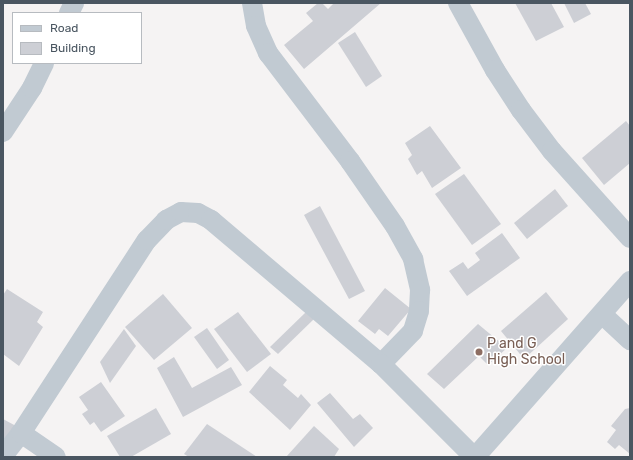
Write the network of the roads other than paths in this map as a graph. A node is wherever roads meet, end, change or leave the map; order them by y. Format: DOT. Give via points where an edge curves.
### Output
graph roads {
  1 [pos="74,3"];
  2 [pos="252,3"];
  3 [pos="458,3"];
  4 [pos="70,12"];
  5 [pos="44,64"];
  6 [pos="3,132"];
  7 [pos="630,238"];
  8 [pos="630,281"];
  9 [pos="602,315"];
  10 [pos="630,340"];
  11 [pos="381,364"];
  12 [pos="21,433"];
  13 [pos="3,456"];
  14 [pos="56,457"];
  15 [pos="475,457"];
  1 -- 4 [label="street"];
  2 -- 11 [label="street" via="256,26 268,53 350,162 395,226 413,259 420,290 419,311 413,331"];
  3 -- 7 [label="street" via="495,70 521,110 552,151"];
  5 -- 6 [label="street" via="32,88"];
  8 -- 9 [label="street"];
  9 -- 10 [label="street"];
  9 -- 15 [label="street"];
  11 -- 12 [label="street" via="211,220 198,213 181,212 166,220 147,240"];
  11 -- 15 [label="street"];
  12 -- 13 [label="street"];
  12 -- 14 [label="street"];
}
